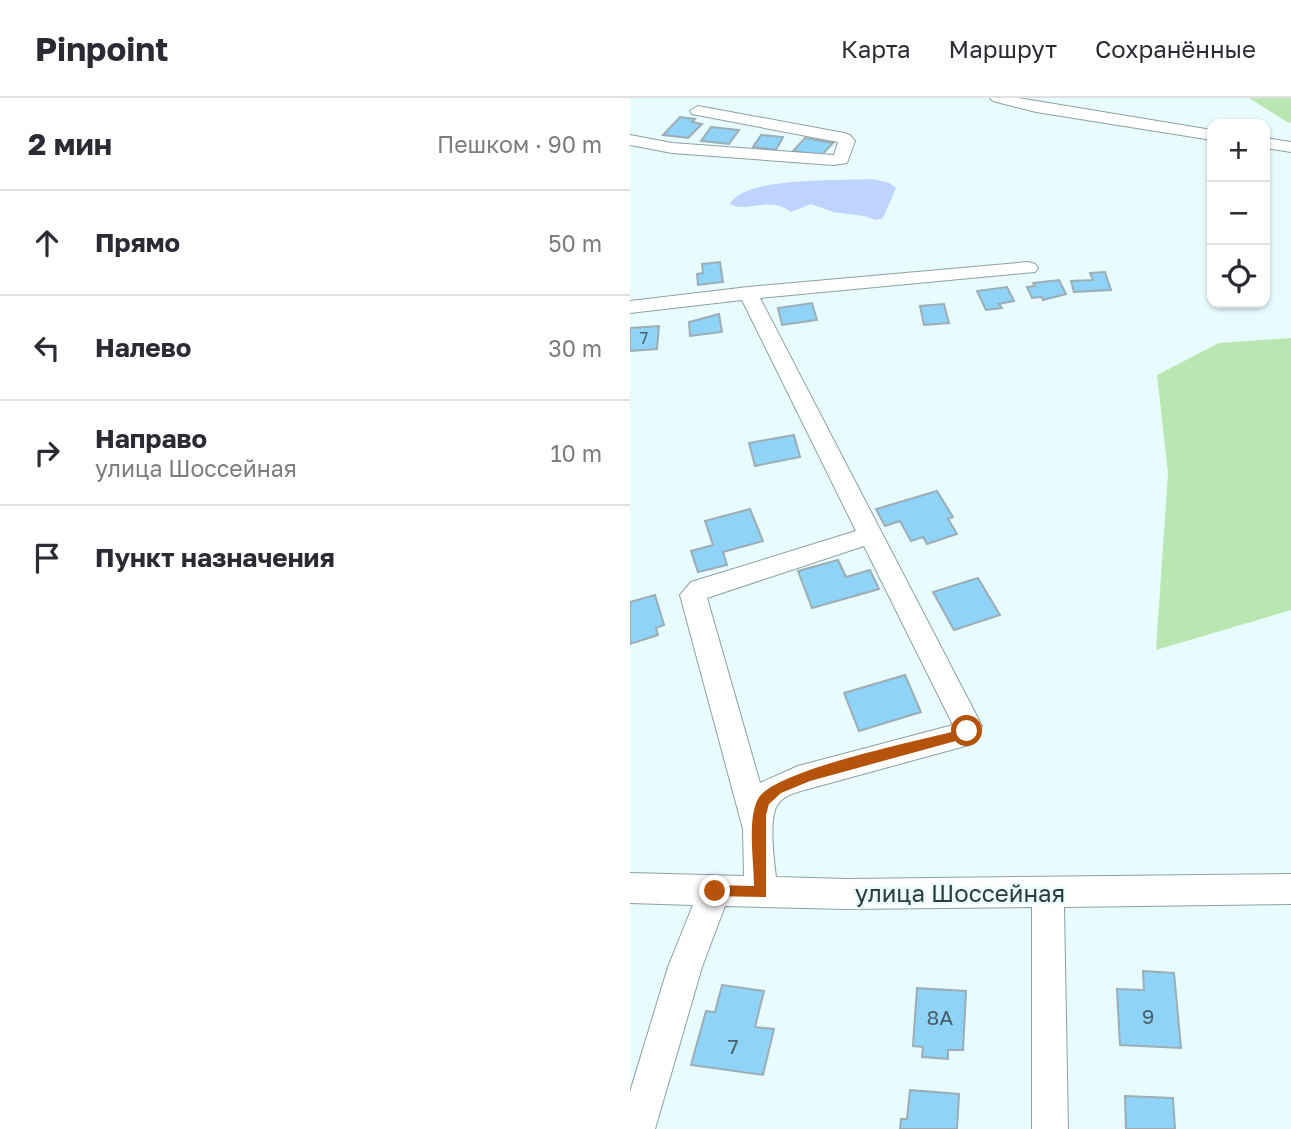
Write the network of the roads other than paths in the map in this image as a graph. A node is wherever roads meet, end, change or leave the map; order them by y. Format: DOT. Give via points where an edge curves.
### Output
graph roads {
  1 [pos="998,98"];
  2 [pos="698,111"];
  3 [pos="764,123"];
  4 [pos="802,131"];
  5 [pos="1207,134"];
  6 [pos="630,140"];
  7 [pos="1270,144"];
  8 [pos="1291,147"];
  9 [pos="740,153"];
  10 [pos="783,156"];
  11 [pos="1028,268"];
  12 [pos="748,293"];
  13 [pos="630,307"];
  14 [pos="871,535"];
  15 [pos="759,833"];
  16 [pos="630,888"];
  17 [pos="1291,889"];
  18 [pos="715,891"];
  19 [pos="761,892"];
  20 [pos="1048,894"];
  21 [pos="637,1129"];
  22 [pos="1050,1129"];
  1 -- 5 [label="street"];
  2 -- 3 [label="street"];
  3 -- 4 [label="street"];
  3 -- 9 [label="street"];
  4 -- 10 [label="street"];
  4 -- 10 [label="street" via="846,139 843,157"];
  6 -- 9 [label="street"];
  7 -- 8 [label="street"];
  9 -- 10 [label="street"];
  11 -- 12 [label="street"];
  12 -- 13 [label="street"];
  12 -- 14 [label="street"];
  14 -- 15 [label="street" via="693,595"];
  14 -- 15 [label="street" via="968,730 791,781 763,801"];
  15 -- 19 [label="street"];
  16 -- 18 [label="street, улица Шоссейная"];
  17 -- 20 [label="street, улица Шоссейная"];
  18 -- 19 [label="street, улица Шоссейная"];
  18 -- 21 [label="street" via="685,967"];
  19 -- 20 [label="street, улица Шоссейная"];
  20 -- 22 [label="street"];
}
